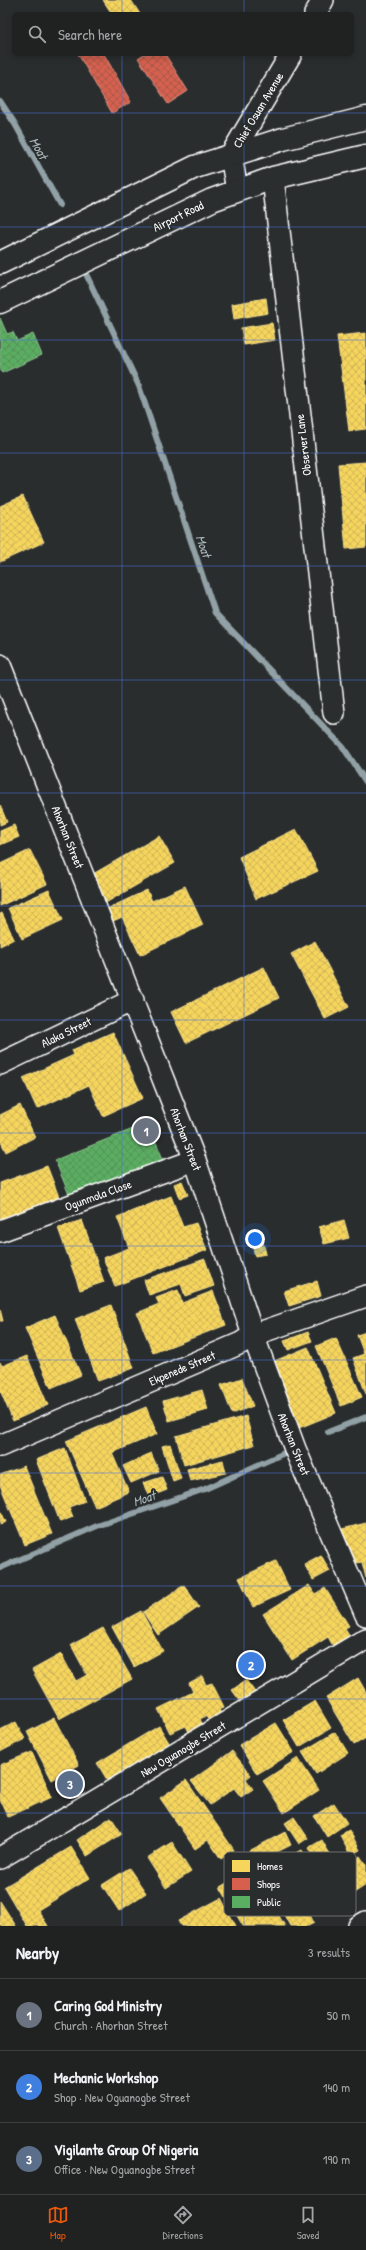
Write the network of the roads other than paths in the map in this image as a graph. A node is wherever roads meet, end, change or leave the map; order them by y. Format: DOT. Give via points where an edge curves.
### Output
graph roads {
  1 [pos="323,0"];
  2 [pos="316,12"];
  3 [pos="290,56"];
  4 [pos="366,118"];
  5 [pos="230,155"];
  6 [pos="366,156"];
  7 [pos="273,178"];
  8 [pos="237,191"];
  9 [pos="0,262"];
  10 [pos="0,302"];
  11 [pos="0,668"];
  12 [pos="334,713"];
  13 [pos="133,1000"];
  14 [pos="0,1064"];
  15 [pos="195,1160"];
  16 [pos="0,1231"];
  17 [pos="366,1296"];
  18 [pos="253,1335"];
  19 [pos="0,1446"];
  20 [pos="366,1615"];
  21 [pos="366,1639"];
  22 [pos="0,1858"];
  23 [pos="366,1922"];
  24 [pos="359,1926"];
  1 -- 2 [label="street"];
  3 -- 5 [label="street, Chief Osuan Avenue"];
  4 -- 5 [label="main road"];
  5 -- 8 [label="street, Chief Osuan Avenue"];
  5 -- 9 [label="main road" via="195,167"];
  6 -- 7 [label="main road, Airport Road"];
  7 -- 8 [label="main road, Airport Road"];
  7 -- 12 [label="street, Observer Lane"];
  8 -- 10 [label="main road, Airport Road" via="212,200"];
  11 -- 13 [label="street, Ahorhan Street"];
  13 -- 14 [label="street, Alaka Street"];
  13 -- 15 [label="street, Ahorhan Street"];
  15 -- 16 [label="street, Ogunmola Close"];
  15 -- 18 [label="street, Ahorhan Street"];
  17 -- 18 [label="street, Ekpenede Street"];
  18 -- 19 [label="street, Ekpenede Street" via="241,1343"];
  18 -- 20 [label="street, Ahorhan Street" via="295,1449"];
  21 -- 22 [label="street, New Oguanogbe Street"];
  23 -- 24 [label="street"];
}
